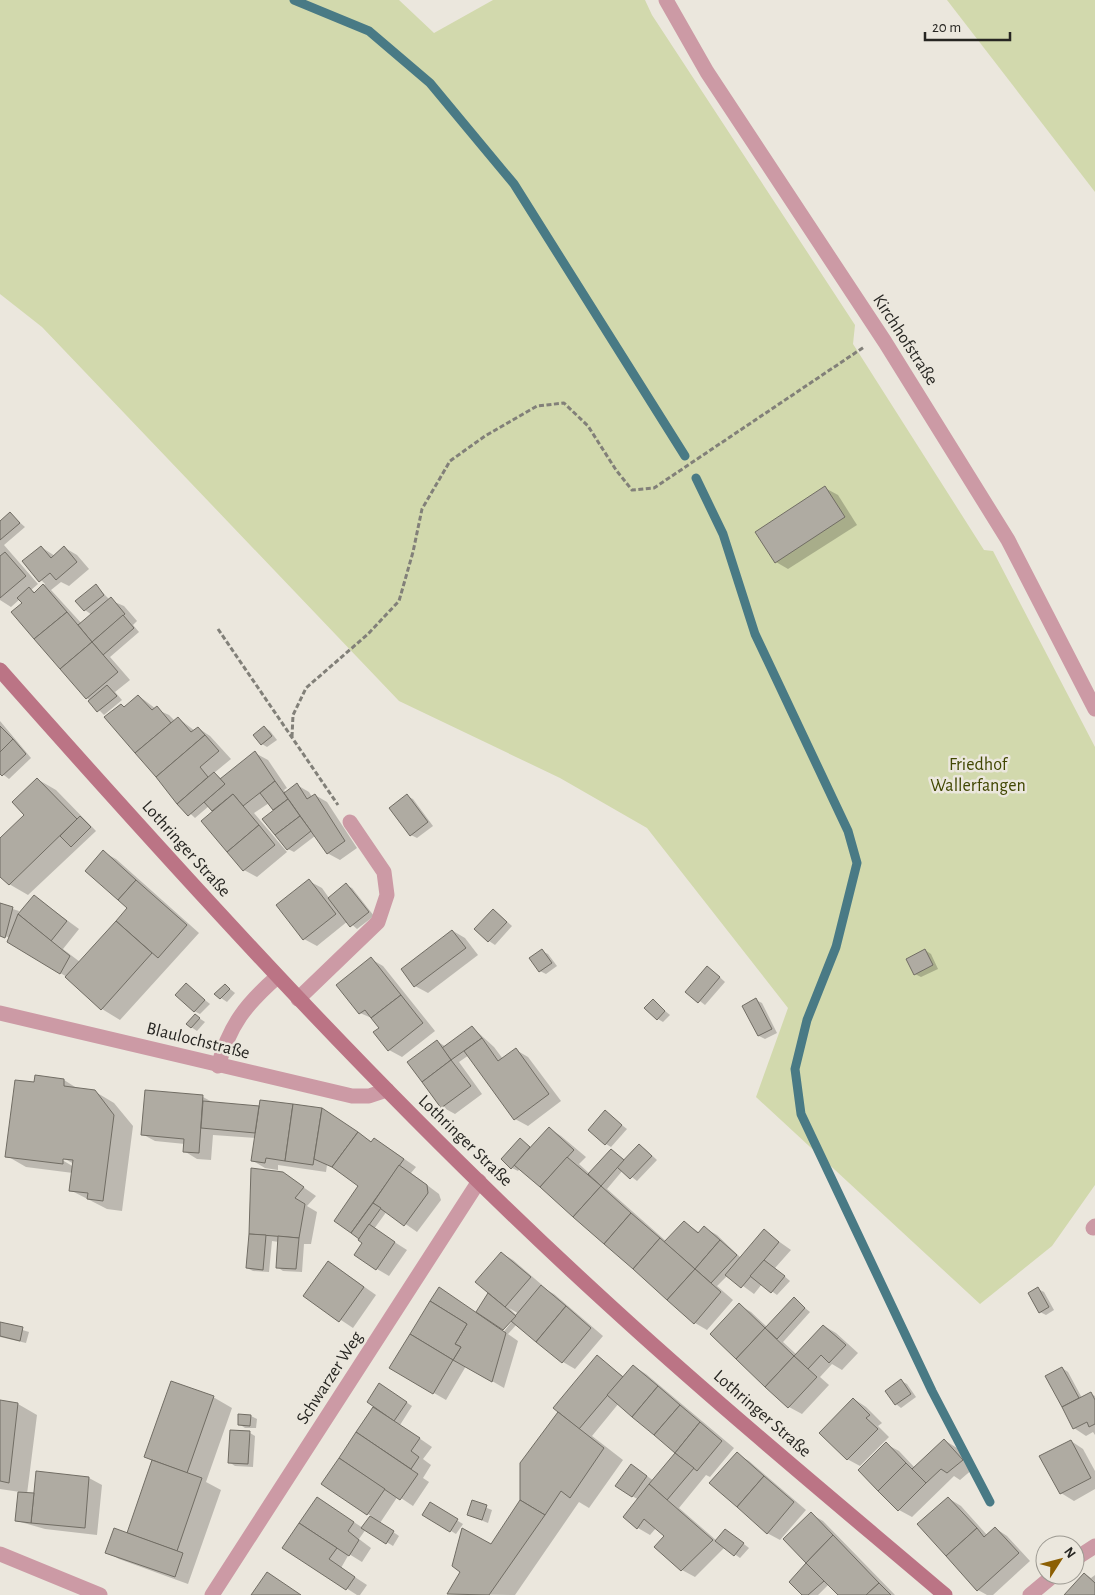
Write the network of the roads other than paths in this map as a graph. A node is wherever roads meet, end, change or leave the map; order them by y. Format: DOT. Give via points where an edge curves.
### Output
graph roads {
  1 [pos="666,0"];
  2 [pos="0,670"];
  3 [pos="1095,710"];
  4 [pos="350,822"];
  5 [pos="277,977"];
  6 [pos="298,999"];
  7 [pos="0,1013"];
  8 [pos="218,1066"];
  9 [pos="386,1090"];
  10 [pos="479,1181"];
  11 [pos="0,1554"];
  12 [pos="1042,1585"];
  13 [pos="100,1595"];
  14 [pos="212,1595"];
  15 [pos="945,1595"];
  16 [pos="1030,1595"];
  1 -- 3 [label="street, Kirchhofstraße" via="707,72 880,336 1008,540"];
  2 -- 5 [label="street, Lothringer Straße"];
  4 -- 6 [label="street" via="384,872 387,895 378,922"];
  5 -- 6 [label="street, Lothringer Straße"];
  5 -- 8 [label="street" via="244,1010 226,1038"];
  6 -- 9 [label="street, Lothringer Straße"];
  7 -- 8 [label="street, Blaulochstraße"];
  8 -- 9 [label="street, Blaulochstraße" via="352,1096 369,1096"];
  9 -- 10 [label="street, Lothringer Straße"];
  10 -- 14 [label="street, Schwarzer Weg"];
  10 -- 15 [label="street, Lothringer Straße" via="694,1381"];
  11 -- 13 [label="street"];
  12 -- 16 [label="street"];
}
